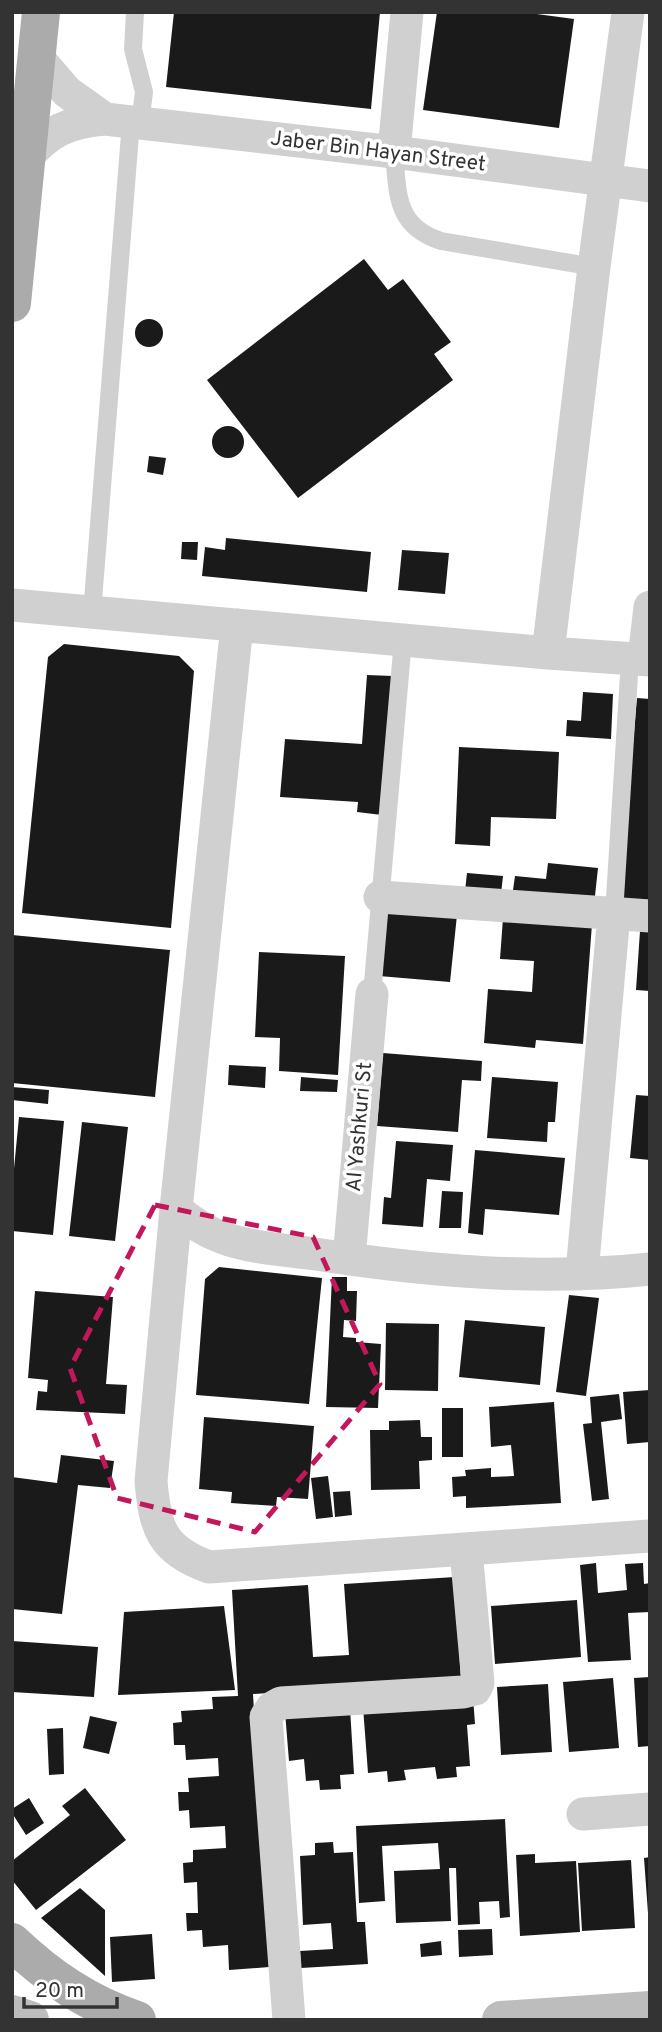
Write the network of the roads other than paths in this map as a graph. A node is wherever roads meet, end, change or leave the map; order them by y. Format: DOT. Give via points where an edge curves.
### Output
graph roads {
  1 [pos="41,12"];
  2 [pos="135,12"];
  3 [pos="407,12"];
  4 [pos="628,12"];
  5 [pos="37,57"];
  6 [pos="125,121"];
  7 [pos="394,152"];
  8 [pos="25,159"];
  9 [pos="605,181"];
  10 [pos="650,187"];
  11 [pos="594,267"];
  12 [pos="12,303"];
  13 [pos="12,605"];
  14 [pos="650,607"];
  15 [pos="92,612"];
  16 [pos="237,625"];
  17 [pos="404,640"];
  18 [pos="548,653"];
  19 [pos="641,659"];
  20 [pos="380,897"];
  21 [pos="614,914"];
  22 [pos="650,916"];
  23 [pos="372,994"];
  24 [pos="176,1209"];
  25 [pos="349,1259"];
  26 [pos="650,1269"];
  27 [pos="582,1273"];
  28 [pos="650,1536"];
  29 [pos="466,1550"];
  30 [pos="650,1809"];
  31 [pos="583,1814"];
  32 [pos="12,1942"];
  33 [pos="650,2010"];
  34 [pos="12,2014"];
  35 [pos="30,2020"];
  36 [pos="137,2020"];
  37 [pos="289,2020"];
  38 [pos="502,2020"];
  1 -- 5 [label="main road"];
  2 -- 6 [label="lane" via="133,49 144,92"];
  3 -- 7 [label="street"];
  4 -- 9 [label="street"];
  5 -- 6 [label="street, Jaber Bin Hayan Street" via="67,92"];
  5 -- 8 [label="main road"];
  6 -- 7 [label="street, Jaber Bin Hayan Street"];
  6 -- 8 [label="street, Jaber Bin Hayan Street" via="82,121 60,128"];
  6 -- 15 [label="lane"];
  7 -- 9 [label="street, Jaber Bin Hayan Street"];
  7 -- 11 [label="lane" via="402,211 411,226 425,236"];
  8 -- 12 [label="main road"];
  9 -- 10 [label="street, Jaber Bin Hayan Street"];
  9 -- 11 [label="street"];
  11 -- 18 [label="street"];
  13 -- 15 [label="street"];
  14 -- 19 [label="street"];
  15 -- 16 [label="street"];
  16 -- 17 [label="street"];
  16 -- 24 [label="street"];
  17 -- 18 [label="street"];
  17 -- 20 [label="lane"];
  18 -- 19 [label="street"];
  19 -- 21 [label="lane"];
  20 -- 21 [label="street"];
  20 -- 23 [label="lane"];
  21 -- 22 [label="street"];
  21 -- 27 [label="street"];
  23 -- 25 [label="street, Al Yashkuri St"];
  24 -- 25 [label="street" via="204,1229 236,1242"];
  24 -- 29 [label="street" via="151,1481 158,1524 167,1543 186,1559 209,1567"];
  25 -- 27 [label="street" via="467,1272"];
  26 -- 27 [label="street"];
  28 -- 29 [label="street"];
  29 -- 37 [label="street" via="475,1689 281,1703 266,1717"];
  30 -- 31 [label="street"];
  32 -- 36 [label="main road" via="46,1973"];
  33 -- 38 [label="main road"];
  34 -- 35 [label="main road"];
}
